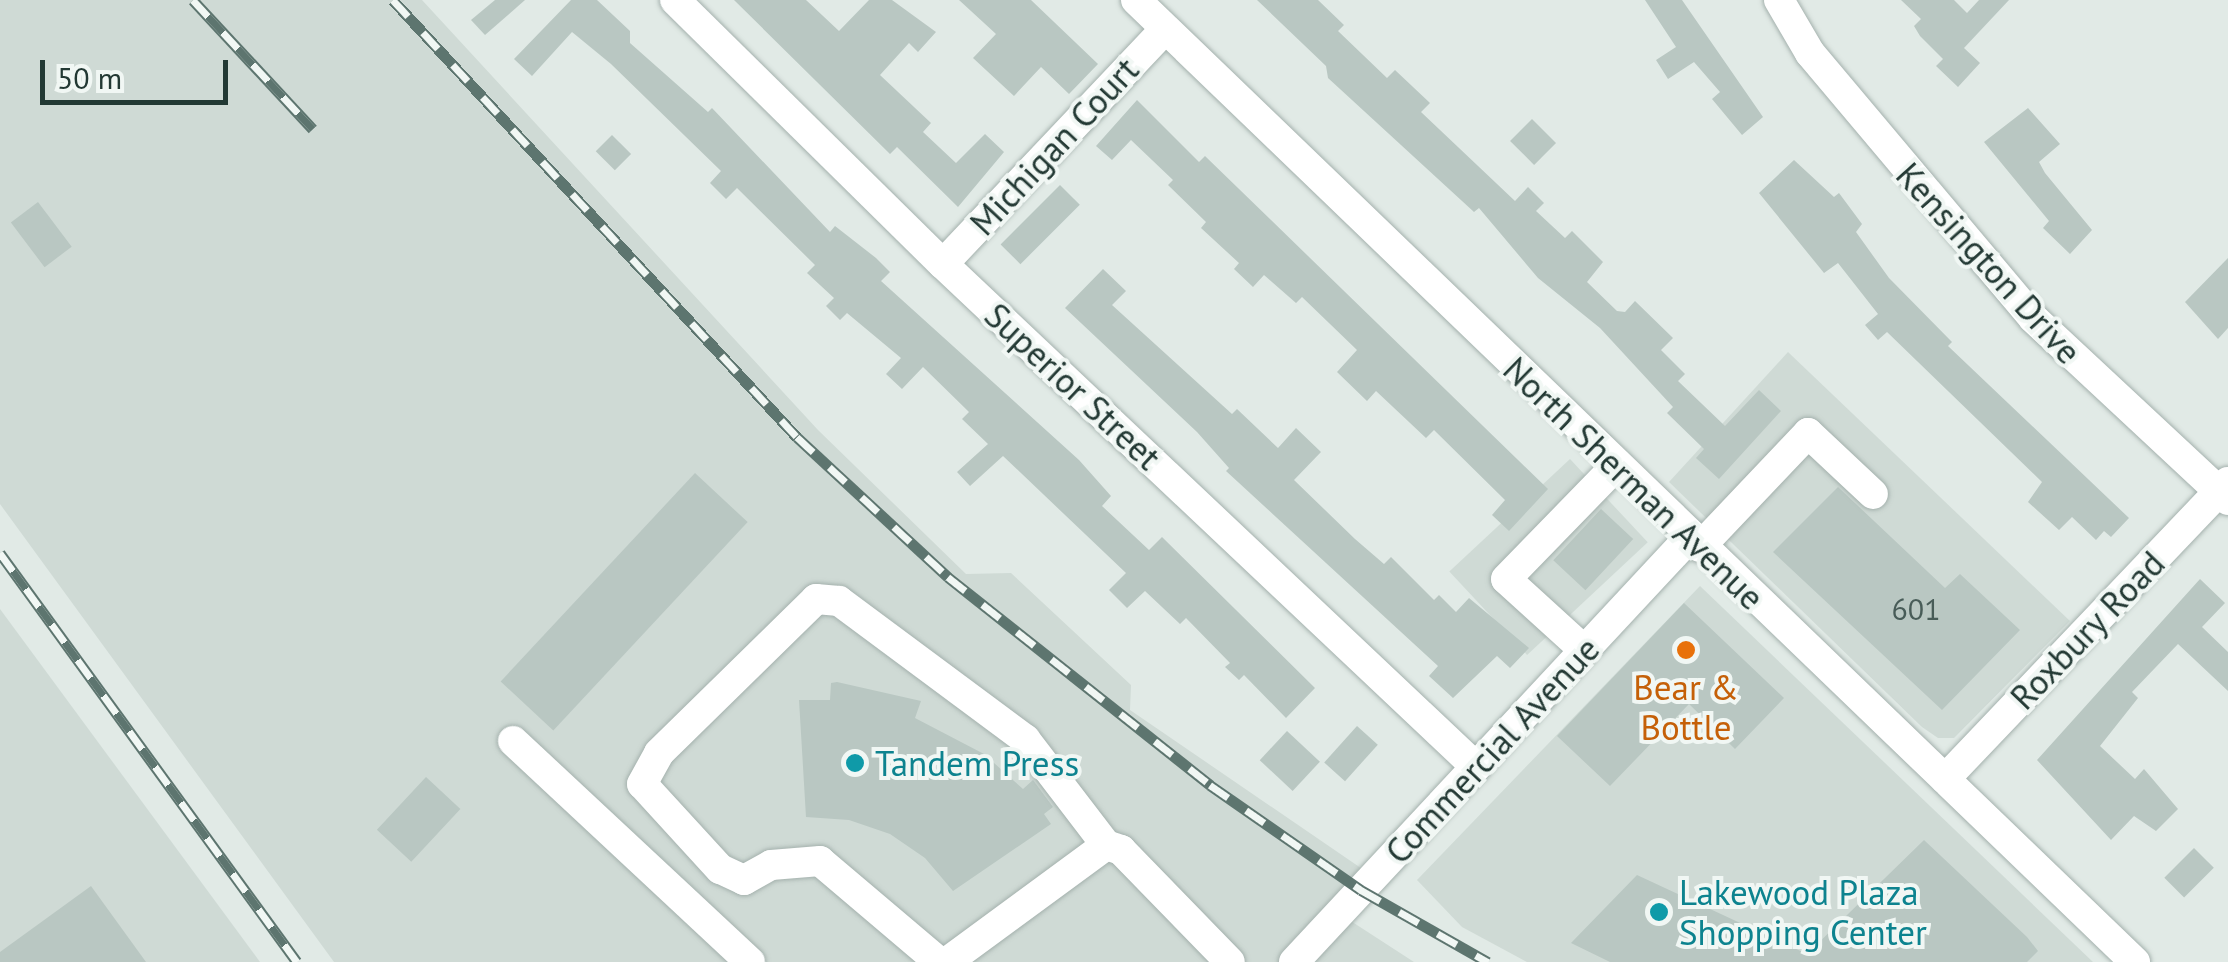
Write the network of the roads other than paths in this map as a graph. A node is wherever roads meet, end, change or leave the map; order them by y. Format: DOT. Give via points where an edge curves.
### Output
graph roads {
  1 [pos="675,0"];
  2 [pos="1136,0"];
  3 [pos="1779,0"];
  4 [pos="1165,29"];
  5 [pos="943,264"];
  6 [pos="1616,466"];
  7 [pos="2225,491"];
  8 [pos="1872,494"];
  9 [pos="1694,542"];
  10 [pos="1584,650"];
  11 [pos="513,742"];
  12 [pos="1476,767"];
  13 [pos="1945,779"];
  14 [pos="1106,845"];
  15 [pos="750,962"];
  16 [pos="943,962"];
  17 [pos="1230,962"];
  18 [pos="1294,962"];
  19 [pos="2136,962"];
  1 -- 5 [label="street, Superior Street"];
  2 -- 4 [label="street, North Sherman Avenue"];
  3 -- 7 [label="street, Kensington Drive" via="1810,53 2032,318"];
  4 -- 5 [label="street, Michigan Court"];
  4 -- 6 [label="street, North Sherman Avenue"];
  5 -- 12 [label="street, Superior Street"];
  6 -- 9 [label="street, North Sherman Avenue"];
  6 -- 10 [label="street" via="1506,579"];
  7 -- 13 [label="street, Roxbury Road"];
  8 -- 9 [label="street, Commercial Avenue" via="1808,433"];
  9 -- 10 [label="street, Commercial Avenue"];
  9 -- 13 [label="street, North Sherman Avenue"];
  10 -- 12 [label="street, Commercial Avenue"];
  11 -- 15 [label="street"];
  12 -- 18 [label="street, Commercial Avenue"];
  13 -- 19 [label="street, North Sherman Avenue"];
  14 -- 16 [label="street"];
  14 -- 16 [label="street" via="1025,739 839,602 816,599 659,754 642,784 720,869 744,880 771,866 820,861"];
  14 -- 17 [label="street" via="1121,850"];
}
